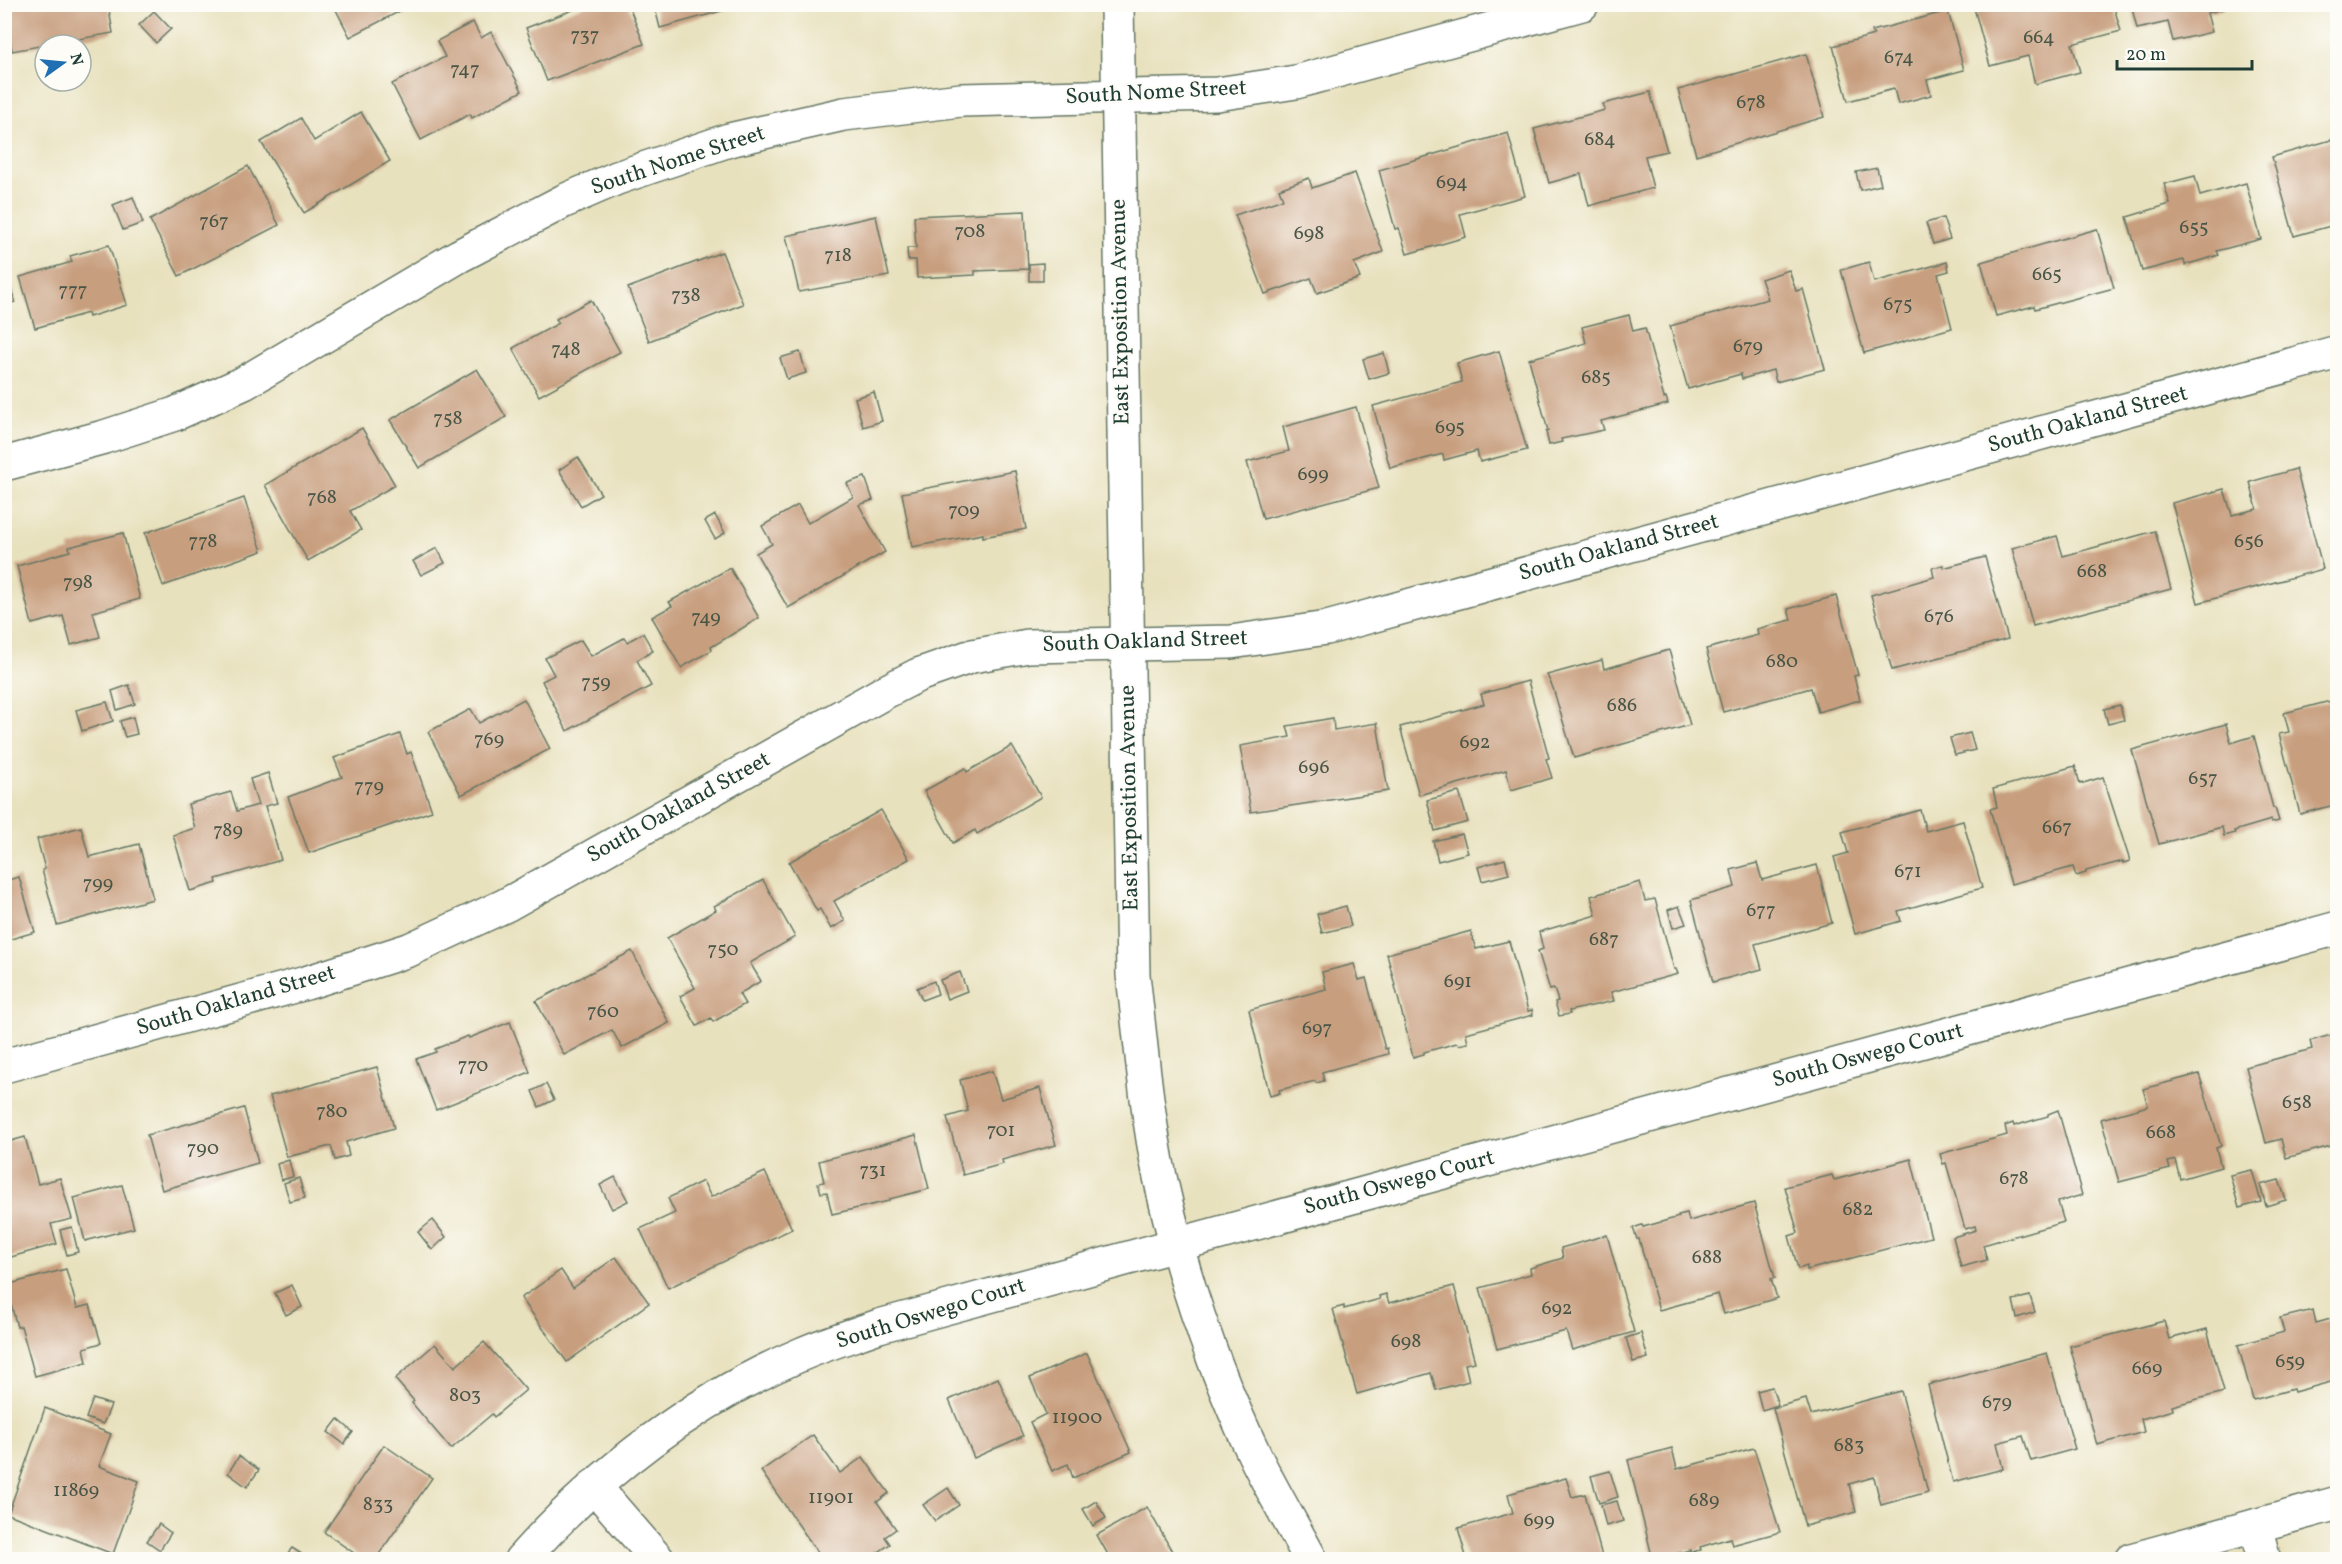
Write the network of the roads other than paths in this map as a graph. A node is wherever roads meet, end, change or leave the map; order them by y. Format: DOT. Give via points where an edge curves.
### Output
graph roads {
  1 [pos="1117,4"];
  2 [pos="1582,4"];
  3 [pos="1118,96"];
  4 [pos="2337,352"];
  5 [pos="4,464"];
  6 [pos="1127,644"];
  7 [pos="2337,928"];
  8 [pos="4,1066"];
  9 [pos="1177,1244"];
  10 [pos="594,1486"];
  11 [pos="2337,1503"];
  12 [pos="2255,1526"];
  13 [pos="521,1560"];
  14 [pos="658,1560"];
  15 [pos="1311,1560"];
  16 [pos="2131,1560"];
  17 [pos="2264,1560"];
  1 -- 3 [label="street, East Exposition Avenue"];
  2 -- 3 [label="street, South Nome Street" via="1296,82 1216,94"];
  3 -- 5 [label="street, South Nome Street" via="961,100 844,114 729,140 617,178 564,201 459,256 244,383 185,409 104,437"];
  3 -- 6 [label="street, East Exposition Avenue"];
  4 -- 6 [label="street, South Oakland Street" via="1327,628 1231,642"];
  6 -- 8 [label="street, South Oakland Street" via="1028,646 972,656 918,675 506,905 409,950 306,983"];
  6 -- 9 [label="street, East Exposition Avenue" via="1133,975 1148,1110"];
  7 -- 9 [label="street, South Oswego Court"];
  9 -- 10 [label="street, South Oswego Court" via="879,1326 802,1354 728,1391 659,1435"];
  9 -- 15 [label="street, East Exposition Avenue" via="1229,1398 1257,1460"];
  10 -- 13 [label="street, South Oswego Court"];
  10 -- 14 [label="street"];
  11 -- 12 [label="street"];
  12 -- 16 [label="street"];
  12 -- 17 [label="street"];
}
